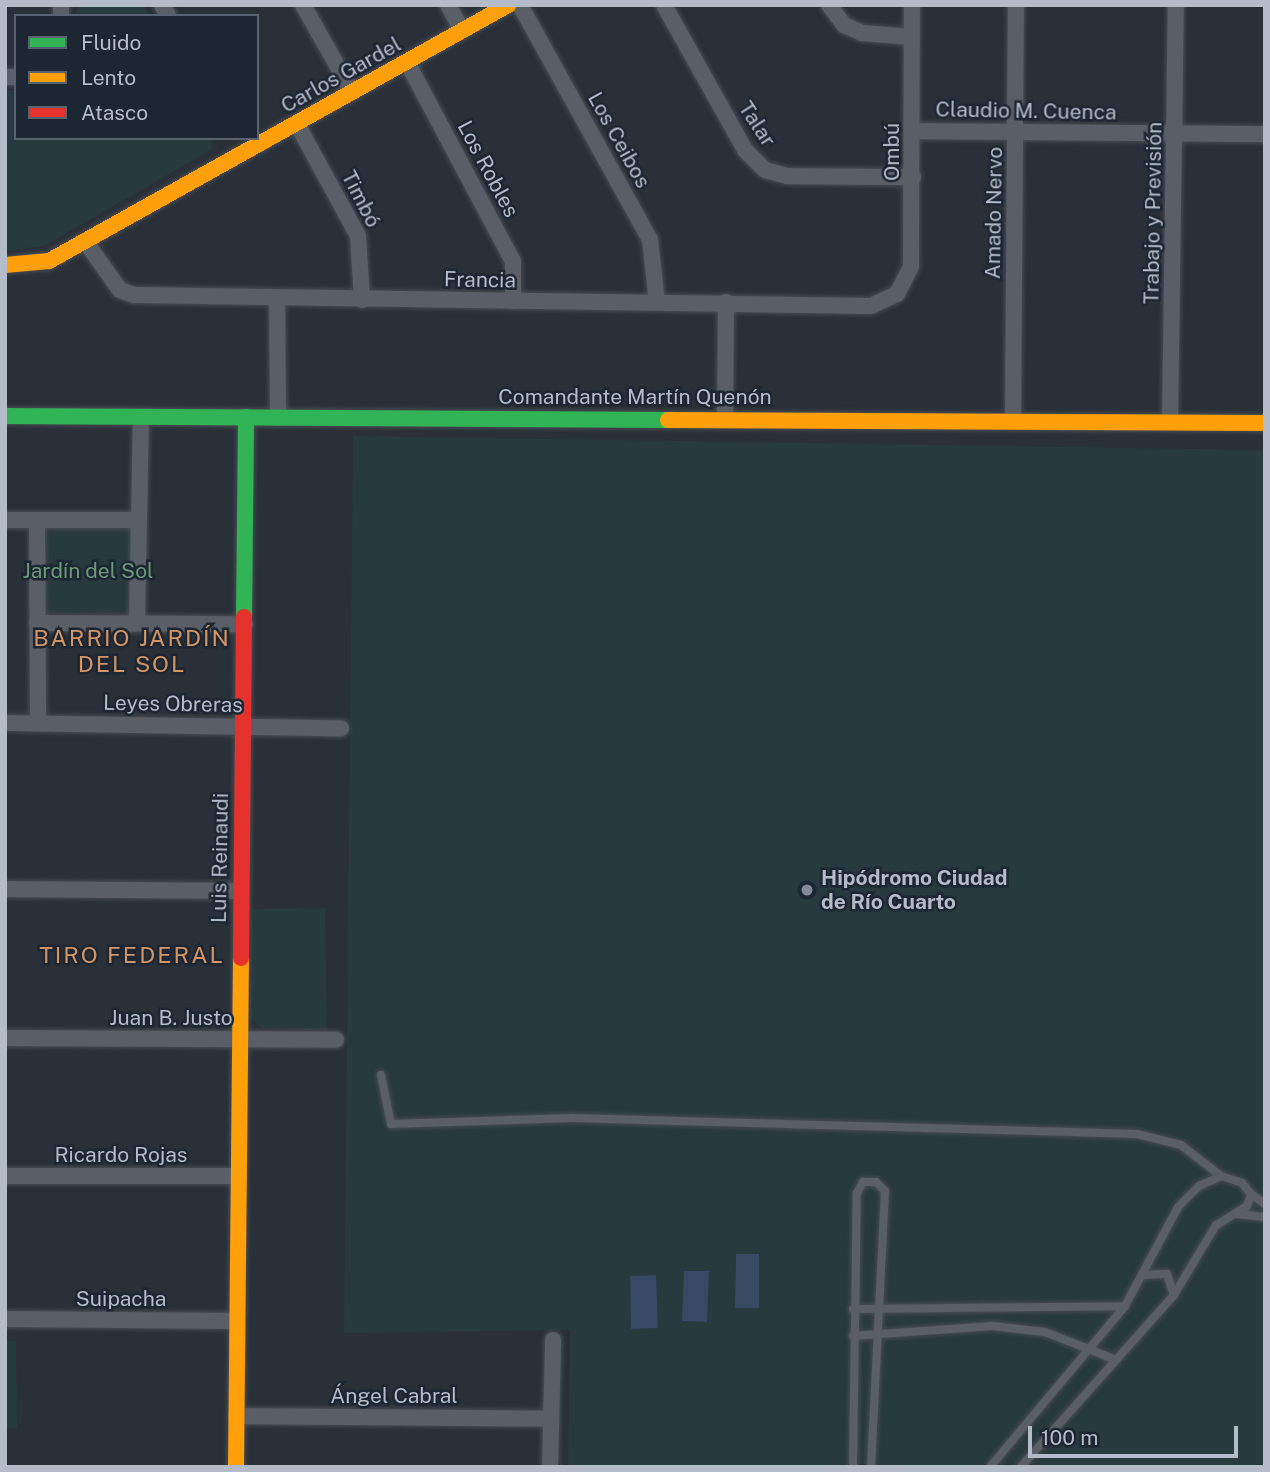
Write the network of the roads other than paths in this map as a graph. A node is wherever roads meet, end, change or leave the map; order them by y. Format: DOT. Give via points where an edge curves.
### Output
graph roads {
  1 [pos="303,5"];
  2 [pos="448,5"];
  3 [pos="508,5"];
  4 [pos="520,5"];
  5 [pos="664,5"];
  6 [pos="829,5"];
  7 [pos="912,5"];
  8 [pos="1016,5"];
  9 [pos="1176,5"];
  10 [pos="462,30"];
  11 [pos="912,37"];
  12 [pos="407,62"];
  13 [pos="352,92"];
  14 [pos="297,124"];
  15 [pos="914,131"];
  16 [pos="1016,132"];
  17 [pos="1175,134"];
  18 [pos="1265,134"];
  19 [pos="259,139"];
  20 [pos="242,146"];
  21 [pos="914,177"];
  22 [pos="85,242"];
  23 [pos="5,265"];
  24 [pos="897,294"];
  25 [pos="277,298"];
  26 [pos="362,300"];
  27 [pos="513,301"];
  28 [pos="657,302"];
  29 [pos="726,302"];
  30 [pos="5,416"];
  31 [pos="141,417"];
  32 [pos="246,417"];
  33 [pos="278,418"];
  34 [pos="725,418"];
  35 [pos="1013,420"];
  36 [pos="1170,422"];
  37 [pos="1265,423"];
  38 [pos="5,520"];
  39 [pos="37,520"];
  40 [pos="138,520"];
  41 [pos="37,623"];
  42 [pos="137,623"];
  43 [pos="245,624"];
  44 [pos="5,723"];
  45 [pos="38,723"];
  46 [pos="245,727"];
  47 [pos="341,728"];
  48 [pos="5,889"];
  49 [pos="240,891"];
  50 [pos="5,1038"];
  51 [pos="240,1039"];
  52 [pos="336,1040"];
  53 [pos="381,1075"];
  54 [pos="5,1176"];
  55 [pos="237,1176"];
  56 [pos="1221,1176"];
  57 [pos="1251,1194"];
  58 [pos="1265,1204"];
  59 [pos="1236,1214"];
  60 [pos="1265,1217"];
  61 [pos="1145,1275"];
  62 [pos="1174,1295"];
  63 [pos="1125,1306"];
  64 [pos="853,1309"];
  65 [pos="880,1309"];
  66 [pos="5,1319"];
  67 [pos="236,1321"];
  68 [pos="853,1336"];
  69 [pos="878,1336"];
  70 [pos="553,1340"];
  71 [pos="1092,1347"];
  72 [pos="1114,1359"];
  73 [pos="236,1416"];
  74 [pos="551,1419"];
  75 [pos="236,1467"];
  76 [pos="550,1467"];
  77 [pos="853,1467"];
  78 [pos="871,1467"];
  79 [pos="990,1467"];
  80 [pos="1021,1467"];
  1 -- 13 [label="street"];
  2 -- 10 [label="street"];
  3 -- 10 [label="street, Carlos Gardel"];
  4 -- 28 [label="street, Los Ceibos" via="650,240"];
  5 -- 21 [label="street, Talar" via="745,150 765,170 787,176"];
  6 -- 11 [label="street" via="844,25 862,33"];
  7 -- 11 [label="street, Ombú"];
  8 -- 16 [label="street, Amado Nervo"];
  9 -- 17 [label="street, Trabajo y Previsión"];
  10 -- 12 [label="street, Carlos Gardel"];
  11 -- 15 [label="street, Ombú"];
  12 -- 13 [label="street, Carlos Gardel"];
  12 -- 27 [label="street, Los Robles" via="513,261"];
  13 -- 14 [label="street, Carlos Gardel"];
  14 -- 19 [label="street, Carlos Gardel"];
  14 -- 26 [label="street, Timbó" via="358,236"];
  15 -- 16 [label="street, Claudio M. Cuenca"];
  15 -- 21 [label="street, Ombú"];
  16 -- 17 [label="street, Claudio M. Cuenca"];
  16 -- 35 [label="street, Amado Nervo"];
  17 -- 18 [label="street, Claudio M. Cuenca"];
  17 -- 36 [label="street, Trabajo y Previsión"];
  20 -- 22 [label="street, Carlos Gardel"];
  21 -- 24 [label="street, Ombú" via="911,267"];
  22 -- 23 [label="street, Carlos Gardel" via="49,261"];
  22 -- 25 [label="street, Francia" via="120,290 134,295"];
  24 -- 29 [label="street, Francia" via="871,306"];
  25 -- 26 [label="street, Francia"];
  25 -- 33 [label="street"];
  26 -- 27 [label="street, Francia"];
  27 -- 28 [label="street, Francia"];
  28 -- 29 [label="street, Francia"];
  29 -- 34 [label="street"];
  30 -- 31 [label="street, Comandante Martín Quenón"];
  31 -- 32 [label="street, Comandante Martín Quenón"];
  31 -- 40 [label="street"];
  32 -- 33 [label="street, Comandante Martín Quenón"];
  32 -- 43 [label="street, Luis Reinaudi"];
  33 -- 34 [label="street, Comandante Martín Quenón"];
  34 -- 35 [label="street, Comandante Martín Quenón"];
  35 -- 36 [label="street, Comandante Martín Quenón"];
  36 -- 37 [label="street, Comandante Martín Quenón"];
  38 -- 39 [label="street"];
  39 -- 40 [label="street"];
  39 -- 41 [label="street"];
  40 -- 42 [label="street"];
  41 -- 42 [label="street"];
  41 -- 45 [label="street"];
  42 -- 43 [label="street"];
  43 -- 46 [label="street, Luis Reinaudi"];
  44 -- 45 [label="street, Leyes Obreras"];
  45 -- 46 [label="street, Leyes Obreras"];
  46 -- 47 [label="street, Leyes Obreras"];
  46 -- 49 [label="street, Luis Reinaudi"];
  48 -- 49 [label="street"];
  49 -- 51 [label="street, Luis Reinaudi"];
  50 -- 51 [label="street, Juan B. Justo"];
  51 -- 52 [label="street, Juan B. Justo"];
  51 -- 55 [label="street, Luis Reinaudi"];
  53 -- 56 [label="lane" via="391,1124 572,1118 1137,1134 1181,1145"];
  54 -- 55 [label="street, Ricardo Rojas"];
  55 -- 67 [label="street, Luis Reinaudi"];
  56 -- 57 [label="lane"];
  56 -- 61 [label="lane" via="1199,1186 1178,1208"];
  57 -- 58 [label="lane"];
  57 -- 59 [label="lane"];
  59 -- 60 [label="lane"];
  59 -- 62 [label="lane" via="1216,1225"];
  61 -- 62 [label="lane" via="1167,1274"];
  61 -- 63 [label="lane"];
  62 -- 72 [label="lane"];
  63 -- 65 [label="lane"];
  63 -- 71 [label="lane"];
  64 -- 65 [label="lane"];
  64 -- 65 [label="lane" via="857,1193 863,1182 876,1182 885,1191"];
  64 -- 68 [label="lane"];
  65 -- 69 [label="lane"];
  66 -- 67 [label="street, Suipacha"];
  67 -- 73 [label="street, Luis Reinaudi"];
  68 -- 69 [label="lane"];
  68 -- 77 [label="lane"];
  69 -- 71 [label="lane" via="993,1326"];
  69 -- 78 [label="lane"];
  70 -- 74 [label="street"];
  71 -- 72 [label="lane"];
  71 -- 79 [label="lane"];
  72 -- 80 [label="lane"];
  73 -- 74 [label="street, Ángel Cabral"];
  73 -- 75 [label="street, Luis Reinaudi"];
  74 -- 76 [label="street"];
}
